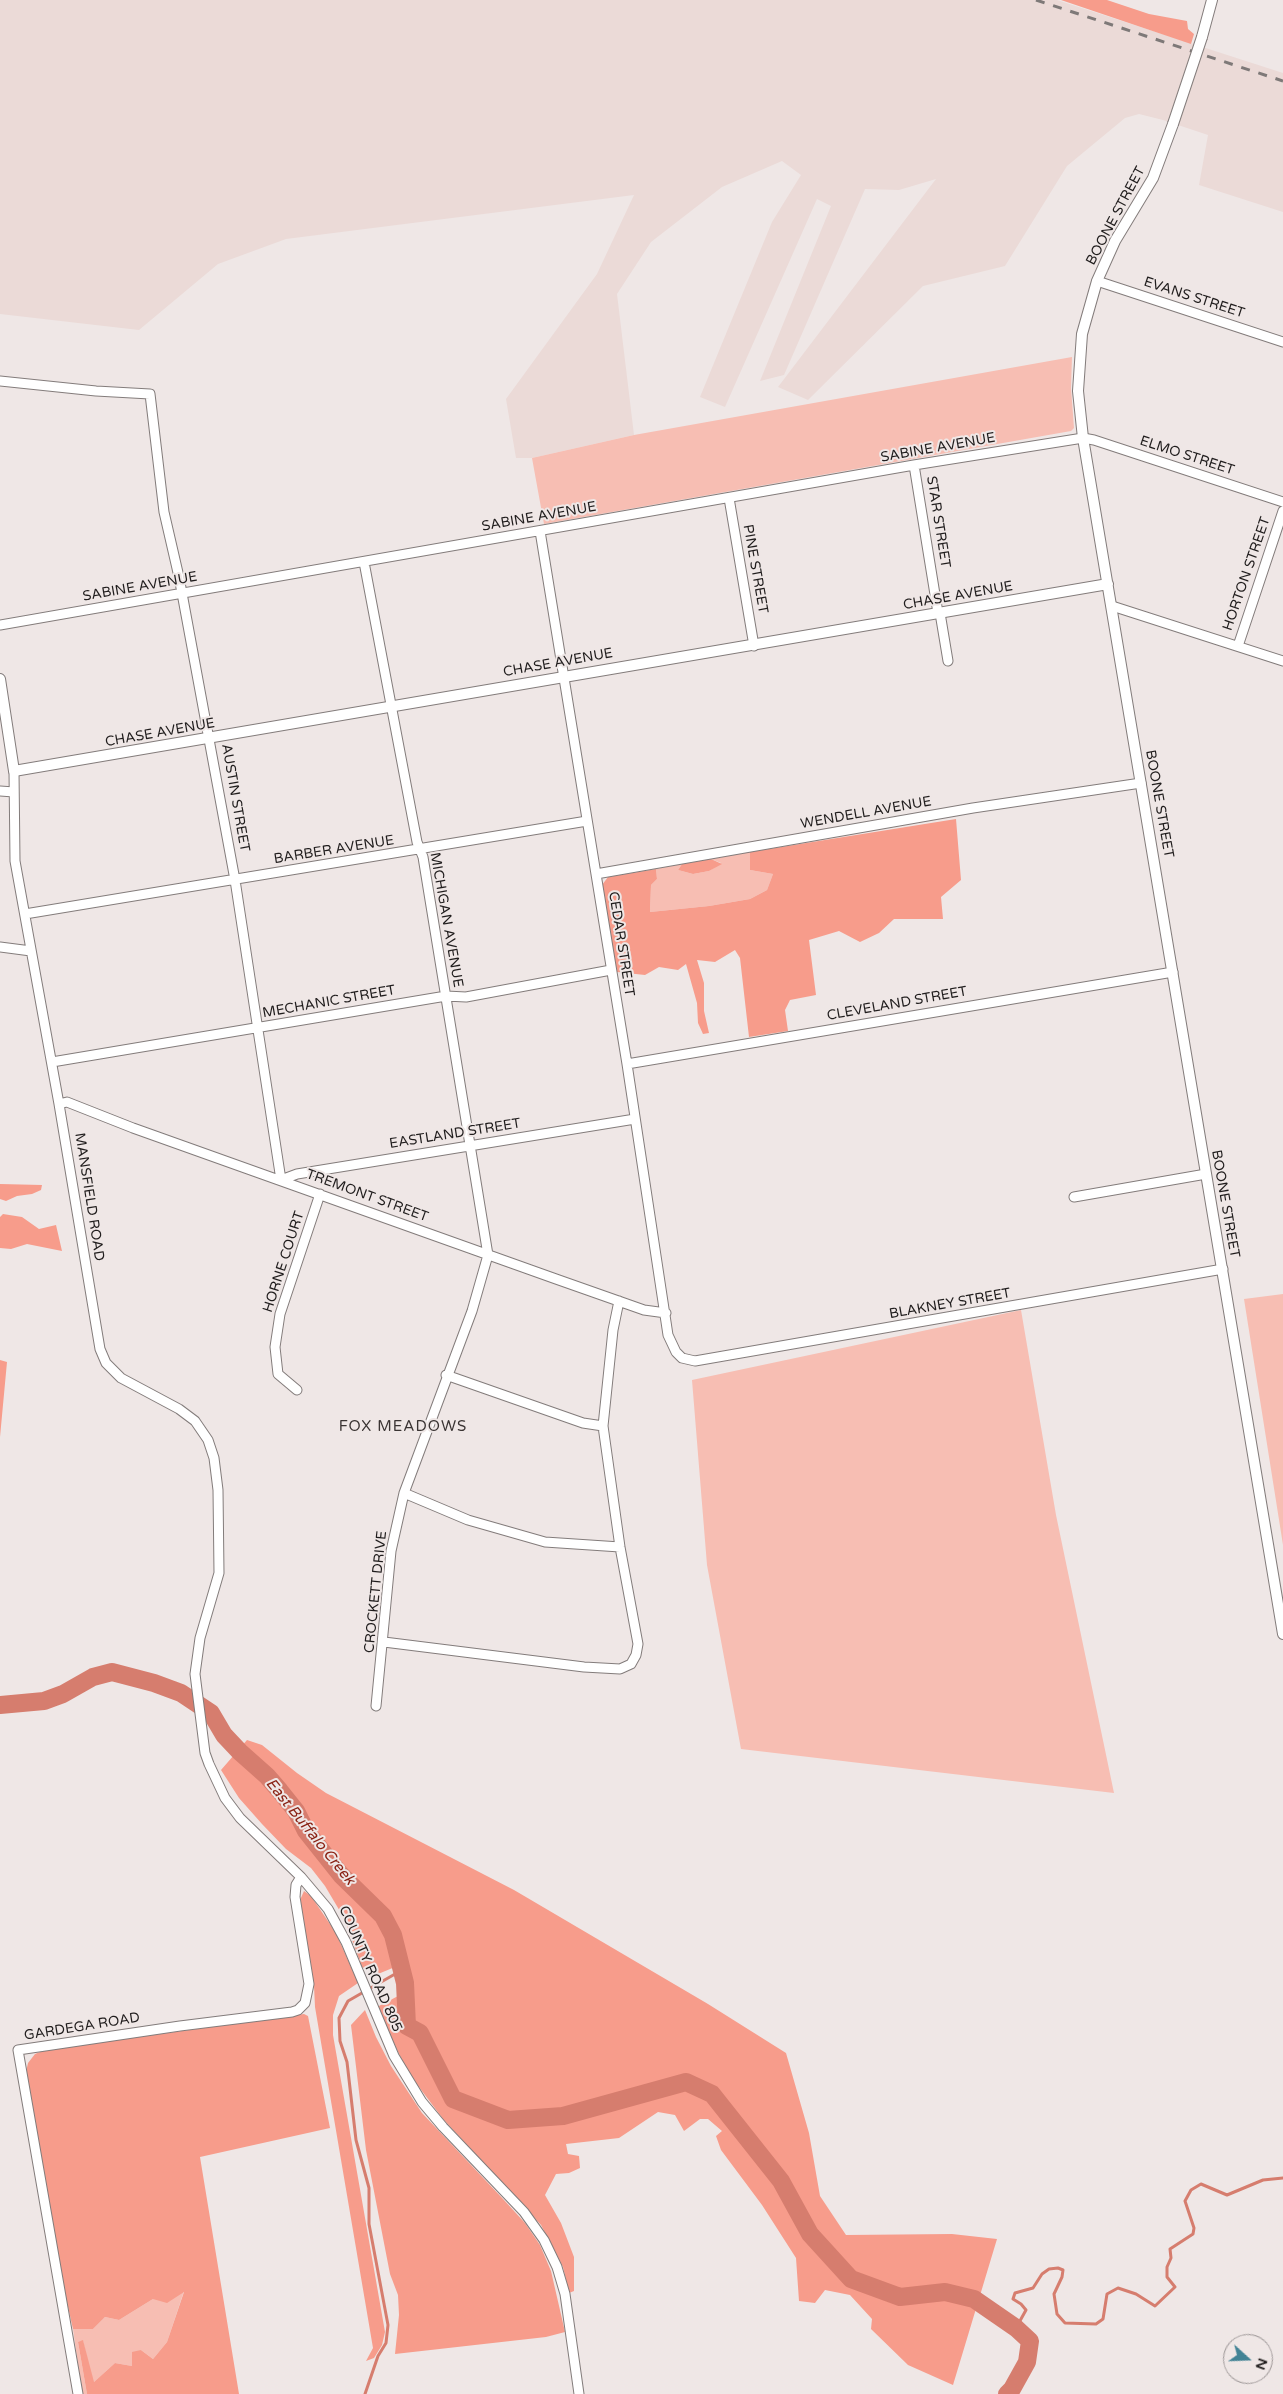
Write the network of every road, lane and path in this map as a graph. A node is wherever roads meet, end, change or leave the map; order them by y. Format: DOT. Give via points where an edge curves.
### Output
graph roads {
  1 [pos="1212,0"];
  2 [pos="1096,281"];
  3 [pos="1283,342"];
  4 [pos="0,381"];
  5 [pos="1083,438"];
  6 [pos="914,465"];
  7 [pos="729,498"];
  8 [pos="1283,502"];
  9 [pos="1283,511"];
  10 [pos="540,531"];
  11 [pos="364,562"];
  12 [pos="1108,584"];
  13 [pos="182,594"];
  14 [pos="1112,606"];
  15 [pos="939,613"];
  16 [pos="0,626"];
  17 [pos="754,646"];
  18 [pos="1238,646"];
  19 [pos="948,661"];
  20 [pos="1283,661"];
  21 [pos="563,676"];
  22 [pos="0,679"];
  23 [pos="392,706"];
  24 [pos="210,738"];
  25 [pos="14,771"];
  26 [pos="1141,783"];
  27 [pos="0,791"];
  28 [pos="14,792"];
  29 [pos="588,821"];
  30 [pos="420,850"];
  31 [pos="596,874"];
  32 [pos="236,880"];
  33 [pos="25,914"];
  34 [pos="0,947"];
  35 [pos="32,951"];
  36 [pos="611,970"];
  37 [pos="1173,972"];
  38 [pos="446,996"];
  39 [pos="259,1028"];
  40 [pos="52,1062"];
  41 [pos="627,1064"];
  42 [pos="60,1104"];
  43 [pos="636,1119"];
  44 [pos="470,1145"];
  45 [pos="1206,1174"];
  46 [pos="281,1180"];
  47 [pos="320,1194"];
  48 [pos="1074,1197"];
  49 [pos="488,1255"];
  50 [pos="1223,1269"];
  51 [pos="619,1301"];
  52 [pos="666,1314"];
  53 [pos="682,1358"];
  54 [pos="446,1375"];
  55 [pos="297,1390"];
  56 [pos="603,1426"];
  57 [pos="200,1428"];
  58 [pos="404,1493"];
  59 [pos="620,1547"];
  60 [pos="1283,1634"];
  61 [pos="384,1642"];
  62 [pos="376,1706"];
  63 [pos="301,1877"];
  64 [pos="78,2394"];
  65 [pos="579,2394"];
  1 -- 2 [label="street, BOONE STREET, bridge" via="1153,178 1115,241"];
  2 -- 3 [label="street, EVANS STREET"];
  2 -- 5 [label="street, BOONE STREET" via="1082,334 1079,364"];
  4 -- 13 [label="street, AUSTIN STREET" via="150,394 164,512"];
  5 -- 6 [label="street, SABINE AVENUE"];
  5 -- 8 [label="street, ELMO STREET"];
  5 -- 12 [label="street, BOONE STREET"];
  6 -- 7 [label="street, SABINE AVENUE"];
  6 -- 15 [label="street, STAR STREET"];
  7 -- 10 [label="street, SABINE AVENUE"];
  7 -- 17 [label="street, PINE STREET"];
  9 -- 18 [label="street, HORTON STREET"];
  10 -- 11 [label="street, SABINE AVENUE"];
  10 -- 21 [label="street, CEDAR STREET"];
  11 -- 13 [label="street, SABINE AVENUE"];
  11 -- 23 [label="street, MICHIGAN AVENUE"];
  12 -- 14 [label="street, BOONE STREET"];
  12 -- 15 [label="street, CHASE AVENUE"];
  13 -- 16 [label="street, SABINE AVENUE"];
  13 -- 24 [label="street, AUSTIN STREET"];
  14 -- 18 [label="street"];
  14 -- 26 [label="street, BOONE STREET"];
  15 -- 17 [label="street, CHASE AVENUE"];
  15 -- 19 [label="street, STAR STREET"];
  17 -- 21 [label="street, CHASE AVENUE"];
  18 -- 20 [label="street"];
  21 -- 23 [label="street, CHASE AVENUE"];
  21 -- 29 [label="street, CEDAR STREET"];
  22 -- 25 [label="street"];
  23 -- 24 [label="street, CHASE AVENUE"];
  23 -- 30 [label="street, MICHIGAN AVENUE"];
  24 -- 25 [label="street, CHASE AVENUE"];
  24 -- 32 [label="street, AUSTIN STREET"];
  25 -- 28 [label="street, MANSFIELD ROAD"];
  26 -- 31 [label="street, WENDELL AVENUE" via="972,808"];
  26 -- 37 [label="street, BOONE STREET"];
  27 -- 28 [label="street"];
  28 -- 33 [label="street, MANSFIELD ROAD" via="15,861"];
  29 -- 30 [label="street, BARBER AVENUE"];
  29 -- 31 [label="street, CEDAR STREET"];
  30 -- 32 [label="street, BARBER AVENUE"];
  30 -- 38 [label="street, MICHIGAN AVENUE"];
  31 -- 36 [label="street, CEDAR STREET"];
  32 -- 33 [label="street, BARBER AVENUE"];
  32 -- 39 [label="street, AUSTIN STREET"];
  33 -- 35 [label="street, MANSFIELD ROAD"];
  34 -- 35 [label="street"];
  35 -- 40 [label="street, MANSFIELD ROAD"];
  36 -- 38 [label="street, MECHANIC STREET" via="466,997"];
  36 -- 41 [label="street, CEDAR STREET"];
  37 -- 41 [label="street, CLEVELAND STREET"];
  37 -- 45 [label="street, BOONE STREET"];
  38 -- 39 [label="street, MECHANIC STREET"];
  38 -- 44 [label="street, MICHIGAN AVENUE"];
  39 -- 40 [label="street, MECHANIC STREET"];
  39 -- 46 [label="street, AUSTIN STREET"];
  40 -- 42 [label="street, MANSFIELD ROAD"];
  41 -- 43 [label="street, CEDAR STREET"];
  42 -- 46 [label="street, TREMONT STREET" via="67,1102"];
  42 -- 57 [label="street, MANSFIELD ROAD" via="102,1356 121,1378 179,1410"];
  43 -- 44 [label="street, EASTLAND STREET"];
  43 -- 52 [label="street, CEDAR STREET"];
  44 -- 46 [label="street, EASTLAND STREET" via="297,1174"];
  44 -- 49 [label="street, MICHIGAN AVENUE"];
  45 -- 48 [label="street"];
  45 -- 50 [label="street, BOONE STREET"];
  46 -- 47 [label="street, TREMONT STREET"];
  47 -- 49 [label="street, TREMONT STREET"];
  47 -- 55 [label="street, HORNE COURT" via="280,1314 275,1347 278,1374"];
  49 -- 51 [label="street, TREMONT STREET"];
  49 -- 54 [label="street, CROCKETT DRIVE" via="472,1311"];
  50 -- 53 [label="street, BLAKNEY STREET" via="703,1360"];
  50 -- 60 [label="street, BOONE STREET"];
  51 -- 52 [label="street, TREMONT STREET"];
  51 -- 56 [label="street"];
  52 -- 53 [label="street, CEDAR STREET" via="671,1344"];
  54 -- 56 [label="street" via="582,1423"];
  54 -- 58 [label="street, CROCKETT DRIVE"];
  56 -- 59 [label="street"];
  57 -- 63 [label="street, COUNTY ROAD 805" via="212,1449 216,1468 220,1564 197,1650 195,1685 205,1753 216,1781 236,1814"];
  58 -- 59 [label="street" via="468,1520 545,1542"];
  58 -- 61 [label="street, CROCKETT DRIVE" via="391,1551"];
  59 -- 61 [label="street" via="638,1644 631,1664 620,1670"];
  61 -- 62 [label="street, CROCKETT DRIVE"];
  63 -- 64 [label="street, GARDEGA ROAD" via="295,1897 309,1984 305,2003 298,2010 18,2050"];
  63 -- 65 [label="street, COUNTY ROAD 805" via="322,1899 334,1920 394,2056 422,2102 524,2212 544,2240 565,2294"];
}
